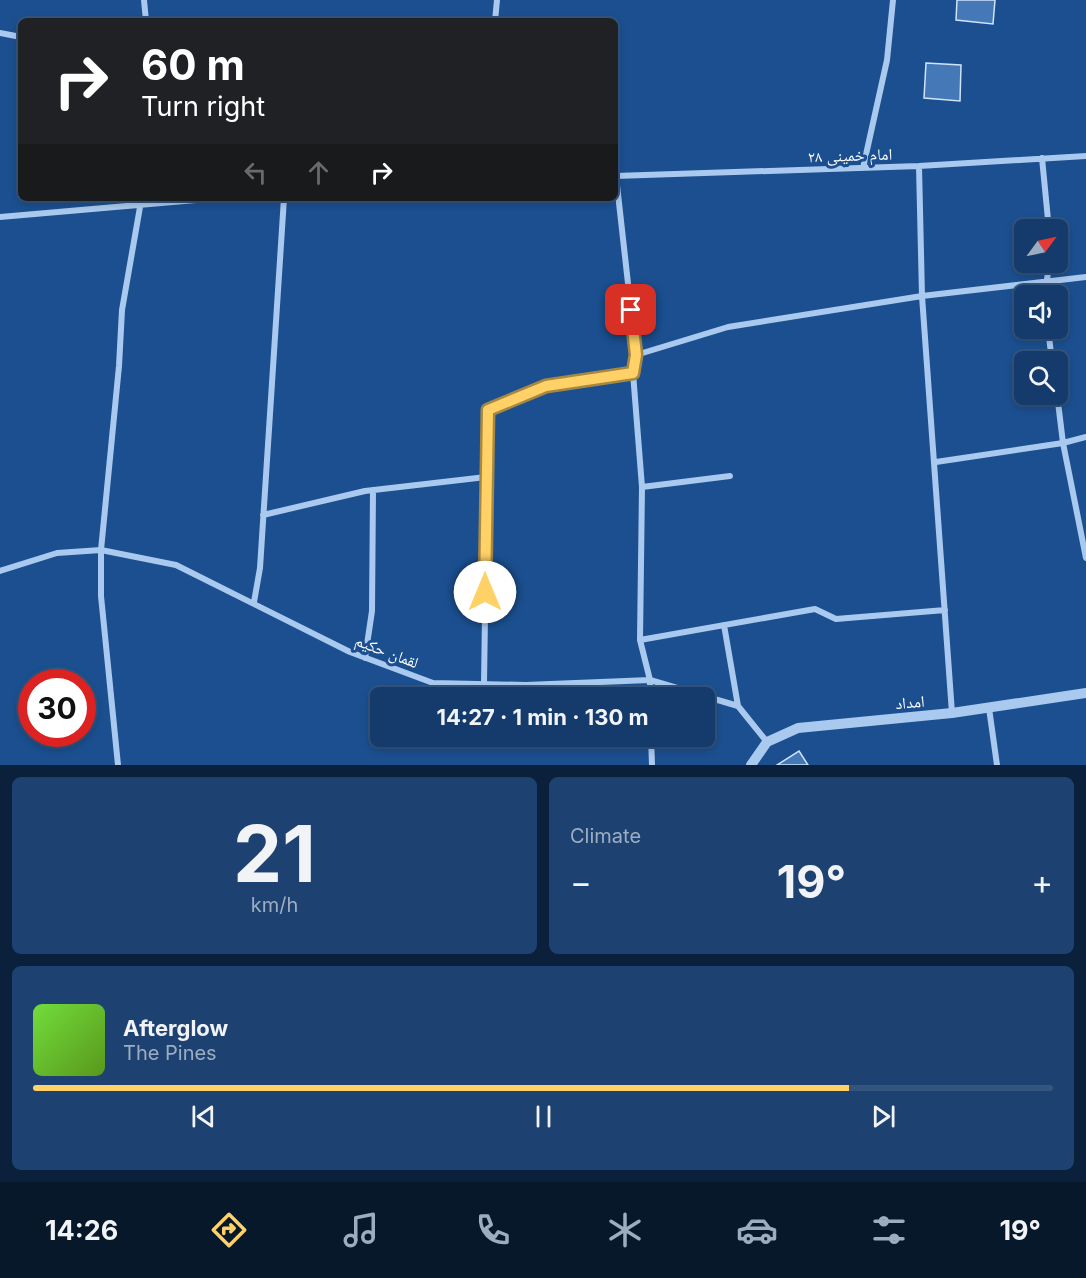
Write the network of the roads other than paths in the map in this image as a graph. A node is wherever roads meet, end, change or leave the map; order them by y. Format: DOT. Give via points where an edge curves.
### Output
graph roads {
  1 [pos="144,0"];
  2 [pos="497,0"];
  3 [pos="892,0"];
  4 [pos="146,18"];
  5 [pos="495,18"];
  6 [pos="0,33"];
  7 [pos="18,36"];
  8 [pos="1086,156"];
  9 [pos="1042,158"];
  10 [pos="919,166"];
  11 [pos="863,168"];
  12 [pos="618,176"];
  13 [pos="618,194"];
  14 [pos="166,201"];
  15 [pos="284,201"];
  16 [pos="149,202"];
  17 [pos="140,207"];
  18 [pos="0,217"];
  19 [pos="1049,219"];
  20 [pos="1048,273"];
  21 [pos="1086,277"];
  22 [pos="1046,281"];
  23 [pos="1045,285"];
  24 [pos="922,296"];
  25 [pos="636,355"];
  26 [pos="633,373"];
  27 [pos="1058,405"];
  28 [pos="1086,436"];
  29 [pos="1063,442"];
  30 [pos="936,462"];
  31 [pos="730,476"];
  32 [pos="486,477"];
  33 [pos="642,487"];
  34 [pos="373,490"];
  35 [pos="263,515"];
  36 [pos="101,550"];
  37 [pos="1086,558"];
  38 [pos="0,571"];
  39 [pos="254,603"];
  40 [pos="945,610"];
  41 [pos="724,625"];
  42 [pos="640,640"];
  43 [pos="365,658"];
  44 [pos="650,680"];
  45 [pos="484,684"];
  46 [pos="650,687"];
  47 [pos="1086,693"];
  48 [pos="738,706"];
  49 [pos="989,708"];
  50 [pos="952,713"];
  51 [pos="767,742"];
  52 [pos="651,747"];
  53 [pos="118,765"];
  54 [pos="652,765"];
  55 [pos="751,765"];
  56 [pos="998,765"];
  1 -- 4 [label="street"];
  2 -- 5 [label="street"];
  3 -- 11 [label="street" via="887,60"];
  6 -- 7 [label="street"];
  8 -- 9 [label="street, امام خمینی ۲۸"];
  9 -- 10 [label="street, امام خمینی ۲۸"];
  9 -- 19 [label="street"];
  10 -- 11 [label="street, امام خمینی ۲۸"];
  10 -- 24 [label="street"];
  11 -- 12 [label="street, امام خمینی ۲۸"];
  13 -- 25 [label="street"];
  14 -- 16 [label="street"];
  15 -- 35 [label="street"];
  16 -- 17 [label="street"];
  17 -- 18 [label="street"];
  17 -- 36 [label="street" via="122,310"];
  20 -- 22 [label="street"];
  21 -- 22 [label="street"];
  22 -- 23 [label="street"];
  22 -- 24 [label="street"];
  24 -- 25 [label="street" via="728,327"];
  24 -- 30 [label="street"];
  25 -- 26 [label="street"];
  26 -- 32 [label="street" via="546,386 488,410"];
  26 -- 33 [label="street"];
  27 -- 29 [label="street"];
  28 -- 29 [label="street"];
  29 -- 30 [label="street"];
  29 -- 37 [label="street"];
  30 -- 40 [label="street"];
  31 -- 33 [label="street"];
  32 -- 34 [label="street"];
  32 -- 45 [label="street"];
  33 -- 42 [label="street"];
  34 -- 35 [label="street"];
  34 -- 43 [label="street" via="372,611"];
  35 -- 39 [label="street"];
  36 -- 38 [label="street, لقمان حکیم" via="57,553"];
  36 -- 39 [label="street, لقمان حکیم" via="177,565"];
  36 -- 53 [label="street" via="101,596"];
  39 -- 43 [label="street, لقمان حکیم"];
  40 -- 41 [label="street" via="836,619 815,609"];
  40 -- 50 [label="street"];
  41 -- 42 [label="street"];
  41 -- 48 [label="street"];
  42 -- 44 [label="street"];
  43 -- 45 [label="street, لقمان حکیم" via="433,683"];
  44 -- 45 [label="street, لقمان حکیم"];
  44 -- 46 [label="street"];
  44 -- 48 [label="street, لقمان حکیم"];
  47 -- 49 [label="street, امداد"];
  48 -- 51 [label="street"];
  49 -- 50 [label="street, امداد"];
  49 -- 56 [label="street"];
  50 -- 51 [label="street, امداد" via="798,728"];
  51 -- 55 [label="street"];
  52 -- 54 [label="street"];
}
